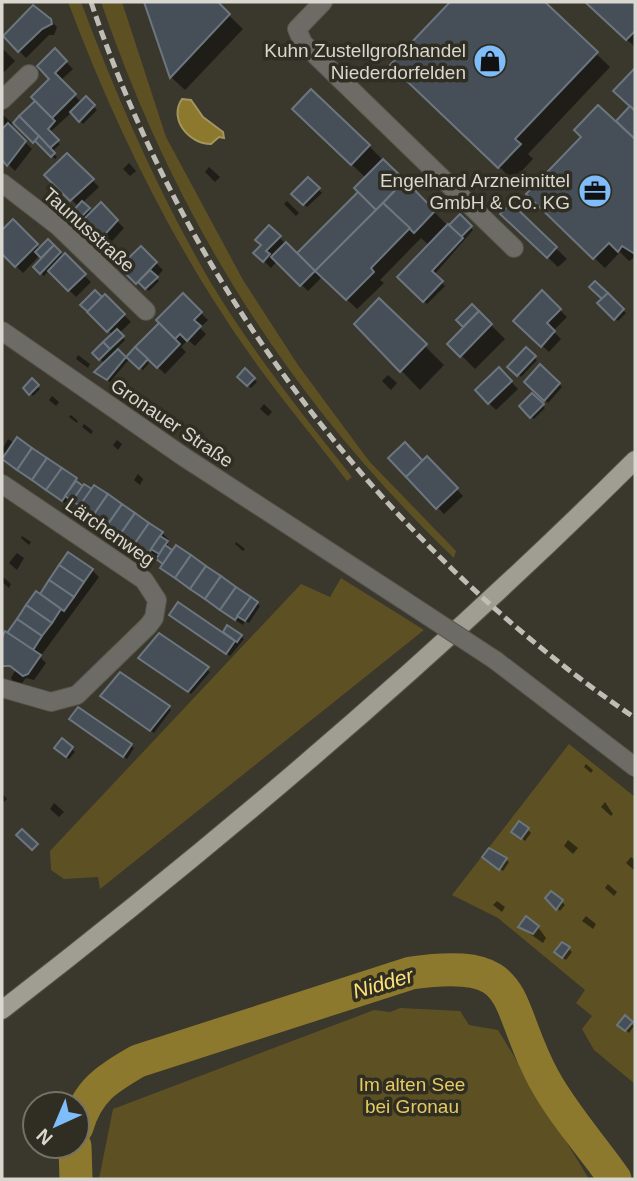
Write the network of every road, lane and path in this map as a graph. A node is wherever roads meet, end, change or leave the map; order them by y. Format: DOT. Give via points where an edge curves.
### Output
graph roads {
  1 [pos="323,2"];
  2 [pos="29,74"];
  3 [pos="2,100"];
  4 [pos="2,183"];
  5 [pos="514,248"];
  6 [pos="146,311"];
  7 [pos="2,331"];
  8 [pos="635,460"];
  9 [pos="2,484"];
  10 [pos="2,688"];
  11 [pos="635,766"];
  12 [pos="2,1010"];
  1 -- 5 [label="street" via="297,29 303,43"];
  2 -- 3 [label="street"];
  4 -- 6 [label="street, Taunusstraße" via="58,226"];
  7 -- 11 [label="street, Gronauer Straße, bridge" via="184,457 495,660"];
  8 -- 12 [label="main road" via="345,730"];
  9 -- 10 [label="street, Lärchenweg" via="144,580 157,600 148,626 77,695 51,702"];
}
